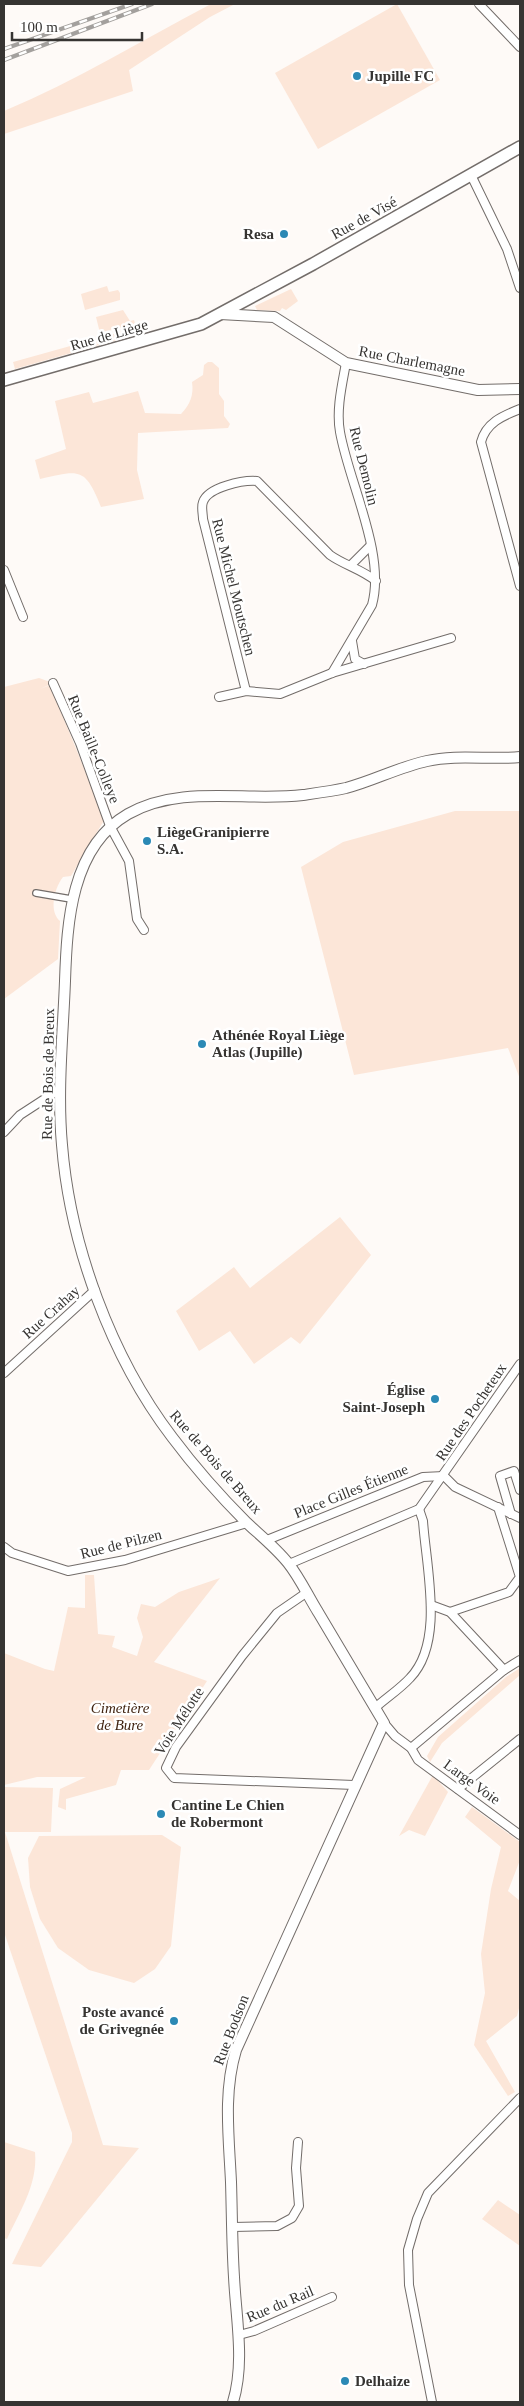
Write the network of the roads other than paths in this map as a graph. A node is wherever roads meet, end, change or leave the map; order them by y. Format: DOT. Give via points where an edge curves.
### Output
graph roads {
  1 [pos="479,4"];
  2 [pos="520,47"];
  3 [pos="520,147"];
  4 [pos="471,175"];
  5 [pos="520,288"];
  6 [pos="220,314"];
  7 [pos="346,363"];
  8 [pos="4,380"];
  9 [pos="520,390"];
  10 [pos="520,410"];
  11 [pos="370,546"];
  12 [pos="351,565"];
  13 [pos="4,570"];
  14 [pos="376,581"];
  15 [pos="520,586"];
  16 [pos="23,618"];
  17 [pos="451,638"];
  18 [pos="352,641"];
  19 [pos="364,664"];
  20 [pos="332,674"];
  21 [pos="53,683"];
  22 [pos="246,691"];
  23 [pos="219,697"];
  24 [pos="520,757"];
  25 [pos="110,826"];
  26 [pos="36,893"];
  27 [pos="71,899"];
  28 [pos="144,930"];
  29 [pos="60,1089"];
  30 [pos="4,1132"];
  31 [pos="95,1290"];
  32 [pos="520,1364"];
  33 [pos="4,1373"];
  34 [pos="517,1470"];
  35 [pos="444,1476"];
  36 [pos="520,1490"];
  37 [pos="498,1508"];
  38 [pos="419,1509"];
  39 [pos="511,1514"];
  40 [pos="520,1518"];
  41 [pos="247,1523"];
  42 [pos="267,1540"];
  43 [pos="4,1547"];
  44 [pos="289,1564"];
  45 [pos="306,1593"];
  46 [pos="432,1605"];
  47 [pos="450,1612"];
  48 [pos="520,1660"];
  49 [pos="504,1670"];
  50 [pos="375,1708"];
  51 [pos="384,1723"];
  52 [pos="520,1739"];
  53 [pos="411,1748"];
  54 [pos="354,1785"];
  55 [pos="458,1789"];
  56 [pos="520,1835"];
  57 [pos="520,2098"];
  58 [pos="298,2142"];
  59 [pos="233,2227"];
  60 [pos="332,2296"];
  61 [pos="239,2335"];
  62 [pos="233,2402"];
  63 [pos="432,2402"];
  1 -- 2 [label="street"];
  3 -- 4 [label="main road, Rue de Visé"];
  4 -- 5 [label="street" via="507,248"];
  4 -- 6 [label="main road, Rue de Visé"];
  6 -- 7 [label="street, Rue Charlemagne" via="274,317"];
  6 -- 8 [label="main road, Rue de Liège" via="181,330"];
  7 -- 9 [label="street, Rue Charlemagne" via="478,390"];
  7 -- 11 [label="street, Rue Demolin" via="340,400 340,430"];
  10 -- 15 [label="street" via="500,417 484,431 481,442"];
  11 -- 12 [label="street"];
  11 -- 14 [label="street, Rue Demolin"];
  12 -- 14 [label="street, Rue Michel Moutschen"];
  12 -- 22 [label="street, Rue Michel Moutschen" via="330,555 257,481 245,480 210,492 203,503 203,519"];
  13 -- 16 [label="street"];
  14 -- 18 [label="street" via="372,605"];
  17 -- 19 [label="street"];
  18 -- 19 [label="street" via="356,659"];
  18 -- 20 [label="street"];
  19 -- 20 [label="street"];
  20 -- 22 [label="street" via="280,694"];
  21 -- 25 [label="street, Rue Baille-Colleye"];
  22 -- 23 [label="street"];
  24 -- 25 [label="street, Rue de Bois de Breux" via="431,760 346,788 303,795 162,799 129,813"];
  25 -- 27 [label="street, Rue de Bois de Breux" via="84,864"];
  25 -- 28 [label="street, Rue Baille-Colleye" via="129,861 137,918"];
  26 -- 27 [label="street"];
  27 -- 29 [label="street, Rue de Bois de Breux" via="66,942"];
  29 -- 30 [label="street" via="20,1115"];
  29 -- 31 [label="street, Rue de Bois de Breux" via="62,1146 70,1198"];
  31 -- 33 [label="street, Rue Crahay"];
  31 -- 41 [label="street, Rue de Bois de Breux" via="118,1347 151,1406 172,1438"];
  32 -- 35 [label="street, Rue des Pocheteux"];
  34 -- 36 [label="street"];
  34 -- 39 [label="street" via="500,1476"];
  35 -- 37 [label="street" via="455,1487"];
  35 -- 38 [label="street"];
  35 -- 42 [label="street, Place Gilles Étienne" via="423,1477"];
  37 -- 39 [label="street"];
  37 -- 47 [label="street" via="520,1577 509,1592"];
  38 -- 44 [label="street"];
  38 -- 46 [label="street"];
  39 -- 40 [label="street"];
  41 -- 42 [label="street, Rue de Bois de Breux"];
  41 -- 43 [label="street, Rue de Pilzen" via="125,1560 68,1571 12,1553"];
  42 -- 44 [label="street, Rue de Bois de Breux"];
  44 -- 45 [label="street, Rue de Bois de Breux"];
  45 -- 50 [label="street, Rue de Bois de Breux"];
  45 -- 54 [label="street, Voie Mélotte" via="277,1613 242,1656 176,1748 166,1768 174,1778"];
  46 -- 47 [label="street"];
  46 -- 50 [label="street" via="428,1647 411,1677"];
  47 -- 49 [label="street"];
  48 -- 49 [label="street"];
  49 -- 53 [label="street"];
  50 -- 51 [label="street, Rue de Bois de Breux"];
  51 -- 53 [label="street, Large Voie"];
  51 -- 54 [label="street, Rue Bodson"];
  52 -- 55 [label="street"];
  53 -- 55 [label="street, Large Voie" via="418,1760"];
  54 -- 59 [label="street, Rue Bodson" via="230,2070 228,2122"];
  55 -- 56 [label="street, Large Voie"];
  57 -- 63 [label="street" via="428,2193 408,2250 409,2285"];
  58 -- 59 [label="street" via="298,2206 292,2218 277,2226"];
  59 -- 61 [label="street, Rue Bodson"];
  60 -- 61 [label="street, Rue du Rail"];
  61 -- 62 [label="street, Rue Bodson" via="239,2373"];
}
